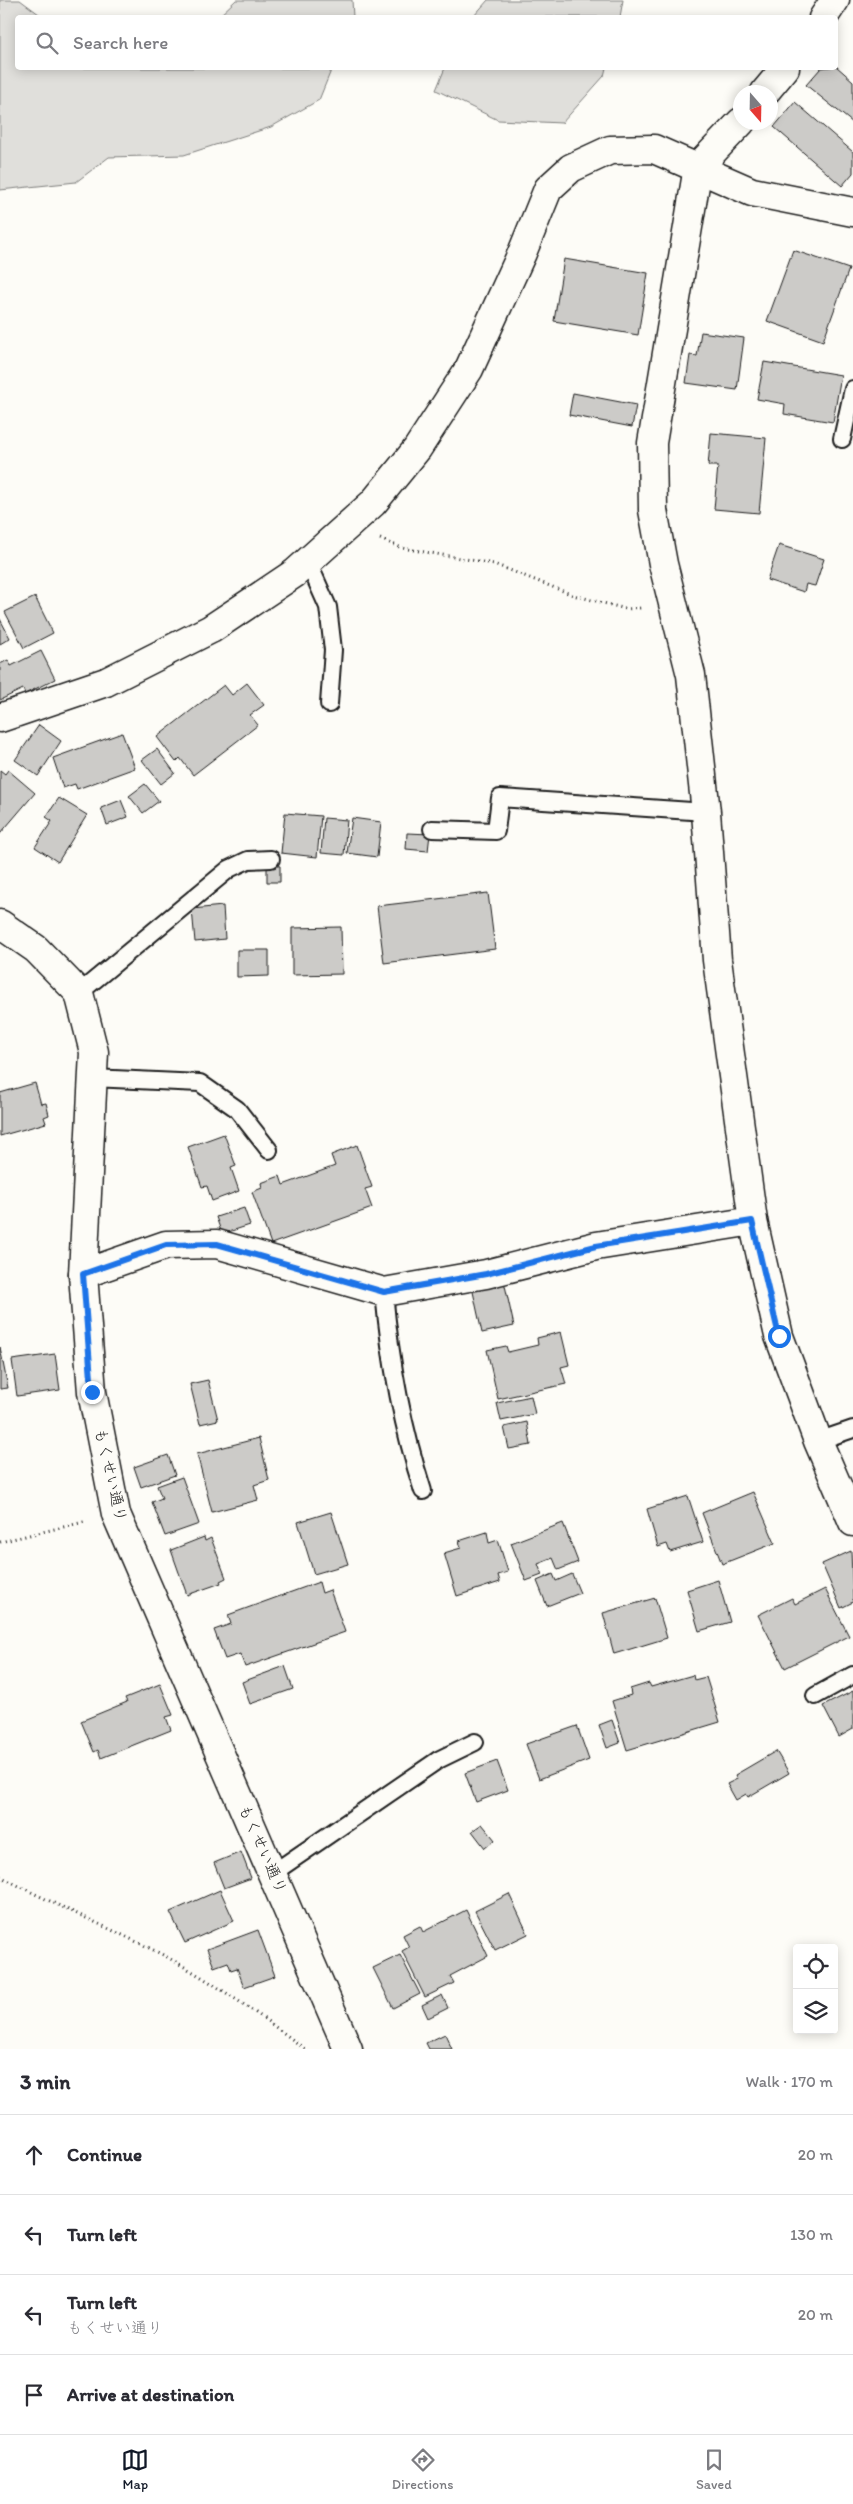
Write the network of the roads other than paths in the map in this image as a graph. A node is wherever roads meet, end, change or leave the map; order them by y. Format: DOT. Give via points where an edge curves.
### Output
graph roads {
  1 [pos="835,0"];
  2 [pos="825,15"];
  3 [pos="783,70"];
  4 [pos="771,85"];
  5 [pos="733,130"];
  6 [pos="698,167"];
  7 [pos="853,212"];
  8 [pos="853,390"];
  9 [pos="842,439"];
  10 [pos="308,562"];
  11 [pos="329,704"];
  12 [pos="0,718"];
  13 [pos="706,812"];
  14 [pos="432,829"];
  15 [pos="271,859"];
  16 [pos="0,924"];
  17 [pos="79,993"];
  18 [pos="92,1078"];
  19 [pos="269,1150"];
  20 [pos="752,1221"];
  21 [pos="83,1274"];
  22 [pos="384,1292"];
  23 [pos="853,1429"];
  24 [pos="818,1441"];
  25 [pos="423,1491"];
  26 [pos="853,1522"];
  27 [pos="853,1676"];
  28 [pos="815,1696"];
  29 [pos="474,1742"];
  30 [pos="273,1873"];
  31 [pos="348,2049"];
  1 -- 2 [label="street"];
  3 -- 4 [label="street"];
  5 -- 6 [label="street"];
  6 -- 7 [label="street" via="752,192"];
  6 -- 10 [label="street" via="654,150 610,150 571,168 548,190 469,369 417,449 374,503"];
  6 -- 13 [label="street" via="652,443 653,510 691,675"];
  8 -- 9 [label="lane"];
  10 -- 11 [label="lane" via="328,607 333,650"];
  10 -- 12 [label="street" via="210,629 115,678"];
  13 -- 14 [label="lane" via="500,798 496,831"];
  13 -- 20 [label="street" via="717,960"];
  15 -- 17 [label="lane" via="248,860 229,869"];
  16 -- 17 [label="street" via="36,949"];
  17 -- 18 [label="street, もくせい通り" via="94,1052"];
  18 -- 19 [label="lane" via="200,1083 237,1109"];
  18 -- 21 [label="street, もくせい通り"];
  20 -- 22 [label="street" via="596,1246 486,1274"];
  20 -- 24 [label="street" via="779,1336"];
  21 -- 22 [label="street" via="166,1245 217,1244"];
  21 -- 30 [label="street, もくせい通り" via="92,1392 116,1514"];
  22 -- 25 [label="lane" via="388,1346 409,1447"];
  23 -- 24 [label="lane"];
  24 -- 26 [label="street"];
  27 -- 28 [label="lane"];
  29 -- 30 [label="lane" via="438,1760"];
  30 -- 31 [label="street, もくせい通り"];
}
